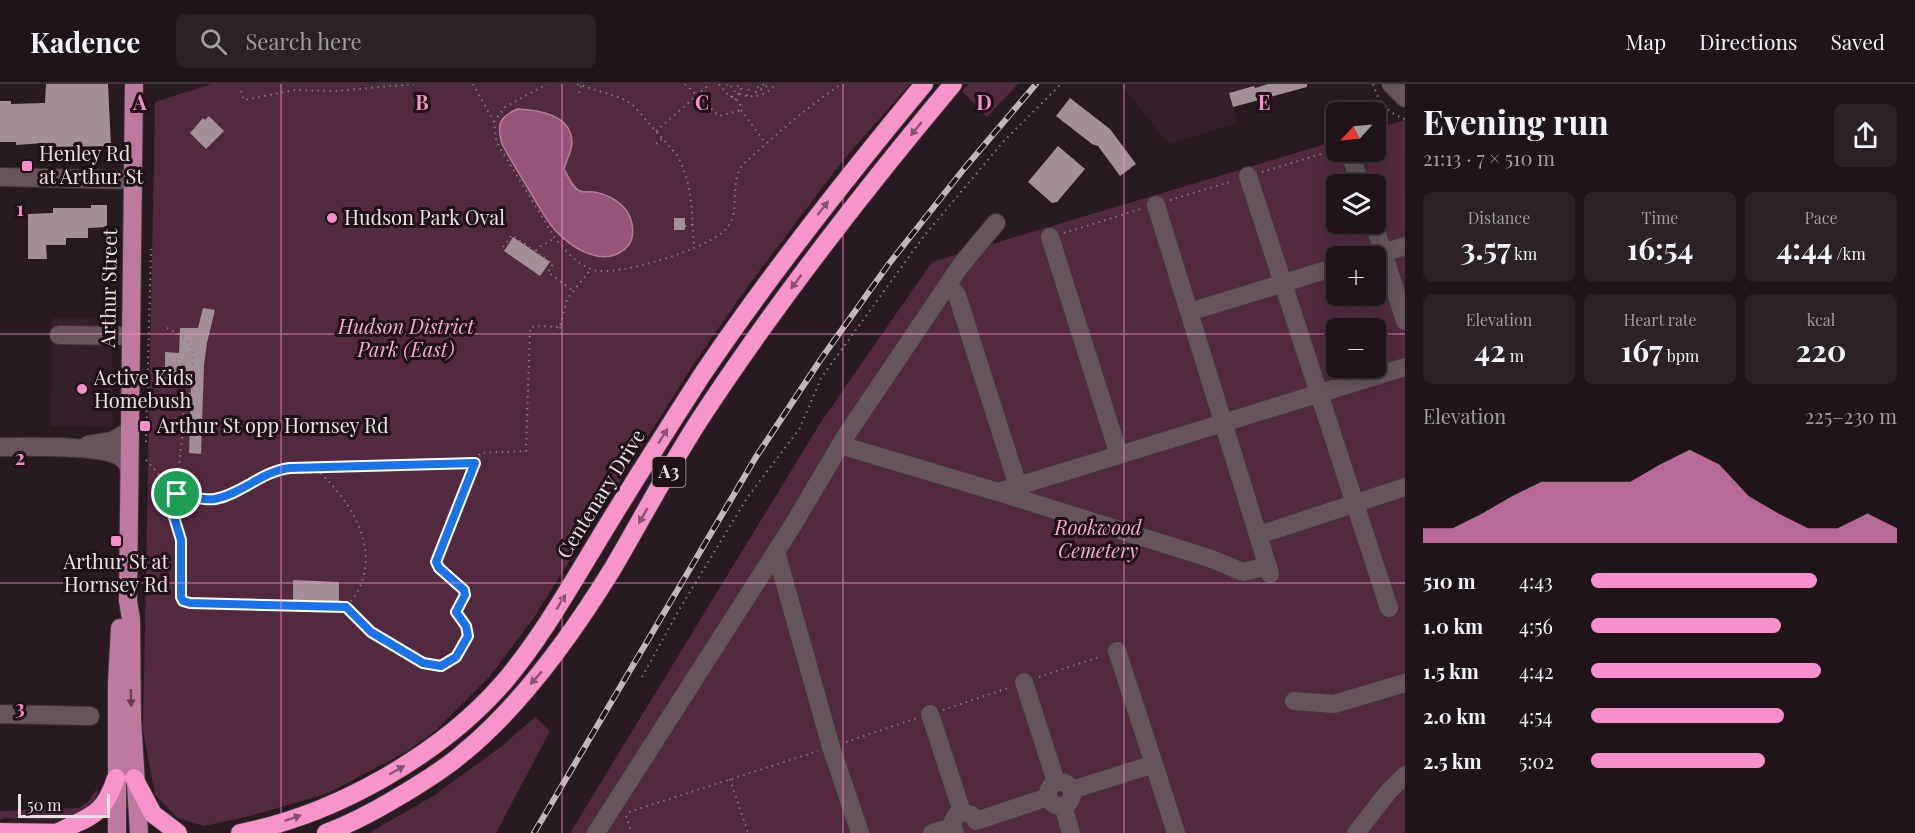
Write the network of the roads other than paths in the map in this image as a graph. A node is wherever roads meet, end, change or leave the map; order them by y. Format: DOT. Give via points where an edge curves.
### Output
graph roads {
  1 [pos="134,84"];
  2 [pos="924,84"];
  3 [pos="953,84"];
  4 [pos="1248,176"];
  5 [pos="0,177"];
  6 [pos="133,180"];
  7 [pos="1155,205"];
  8 [pos="996,223"];
  9 [pos="1050,237"];
  10 [pos="1405,246"];
  11 [pos="1386,252"];
  12 [pos="1326,270"];
  13 [pos="1386,275"];
  14 [pos="1283,284"];
  15 [pos="948,285"];
  16 [pos="1189,312"];
  17 [pos="1405,321"];
  18 [pos="59,335"];
  19 [pos="131,336"];
  20 [pos="1405,367"];
  21 [pos="1319,394"];
  22 [pos="1224,423"];
  23 [pos="129,431"];
  24 [pos="840,445"];
  25 [pos="0,447"];
  26 [pos="77,447"];
  27 [pos="1119,455"];
  28 [pos="140,466"];
  29 [pos="1018,486"];
  30 [pos="1405,487"];
  31 [pos="998,492"];
  32 [pos="1356,504"];
  33 [pos="1259,535"];
  34 [pos="776,552"];
  35 [pos="1389,608"];
  36 [pos="1117,651"];
  37 [pos="1024,682"];
  38 [pos="1405,682"];
  39 [pos="1294,701"];
  40 [pos="0,714"];
  41 [pos="930,714"];
  42 [pos="90,716"];
  43 [pos="1154,764"];
  44 [pos="1405,775"];
  45 [pos="125,778"];
  46 [pos="1060,794"];
  47 [pos="964,825"];
  48 [pos="0,831"];
  49 [pos="57,832"];
  50 [pos="70,833"];
  51 [pos="117,833"];
  52 [pos="139,833"];
  53 [pos="178,833"];
  54 [pos="240,833"];
  55 [pos="326,833"];
  56 [pos="596,833"];
  57 [pos="860,833"];
  58 [pos="932,833"];
  59 [pos="1071,833"];
  60 [pos="1176,833"];
  61 [pos="1356,833"];
  1 -- 6 [label="main road, Arthur Street"];
  54 -- 2 [label="highway, Centenary Drive / A3, one-way" via="311,812 402,767 439,742 502,684 555,612 670,424 738,323 801,236"];
  3 -- 55 [label="highway, A3, one-way" via="846,215 759,333 702,415 611,570 544,669 500,720 462,754 415,787 352,823"];
  4 -- 14 [label="street"];
  5 -- 6 [label="street"];
  6 -- 19 [label="main road, Arthur Street"];
  7 -- 16 [label="street"];
  8 -- 15 [label="street"];
  9 -- 27 [label="street"];
  10 -- 11 [label="street"];
  12 -- 14 [label="street"];
  13 -- 17 [label="street"];
  14 -- 16 [label="street"];
  14 -- 21 [label="street"];
  15 -- 24 [label="street"];
  15 -- 29 [label="street" via="957,295"];
  16 -- 22 [label="street"];
  18 -- 19 [label="street"];
  19 -- 23 [label="main road, Arthur Street"];
  20 -- 21 [label="street"];
  21 -- 22 [label="street"];
  21 -- 32 [label="street"];
  22 -- 27 [label="street"];
  22 -- 33 [label="street"];
  23 -- 26 [label="street" via="112,441"];
  23 -- 28 [label="main road, Arthur Street"];
  24 -- 31 [label="street"];
  24 -- 34 [label="street"];
  25 -- 26 [label="street"];
  26 -- 28 [label="street" via="112,454"];
  27 -- 29 [label="street"];
  28 -- 45 [label="main road, Arthur Street" via="128,601 120,618 117,683"];
  29 -- 31 [label="street"];
  30 -- 32 [label="street"];
  31 -- 33 [label="street" via="1243,572 1269,570"];
  32 -- 33 [label="street"];
  32 -- 35 [label="street"];
  34 -- 56 [label="street"];
  34 -- 57 [label="street" via="831,747"];
  36 -- 43 [label="street"];
  37 -- 46 [label="street"];
  38 -- 39 [label="street" via="1334,704"];
  40 -- 42 [label="street"];
  41 -- 47 [label="street"];
  43 -- 46 [label="street"];
  43 -- 60 [label="street"];
  44 -- 61 [label="street"];
  45 -- 49 [label="highway" via="97,812"];
  45 -- 51 [label="main road, Arthur Street"];
  45 -- 52 [label="main road, Arthur Street"];
  45 -- 53 [label="highway" via="153,814"];
  46 -- 47 [label="street"];
  46 -- 59 [label="street"];
  47 -- 58 [label="street"];
  48 -- 49 [label="highway"];
  49 -- 50 [label="highway"];
}
